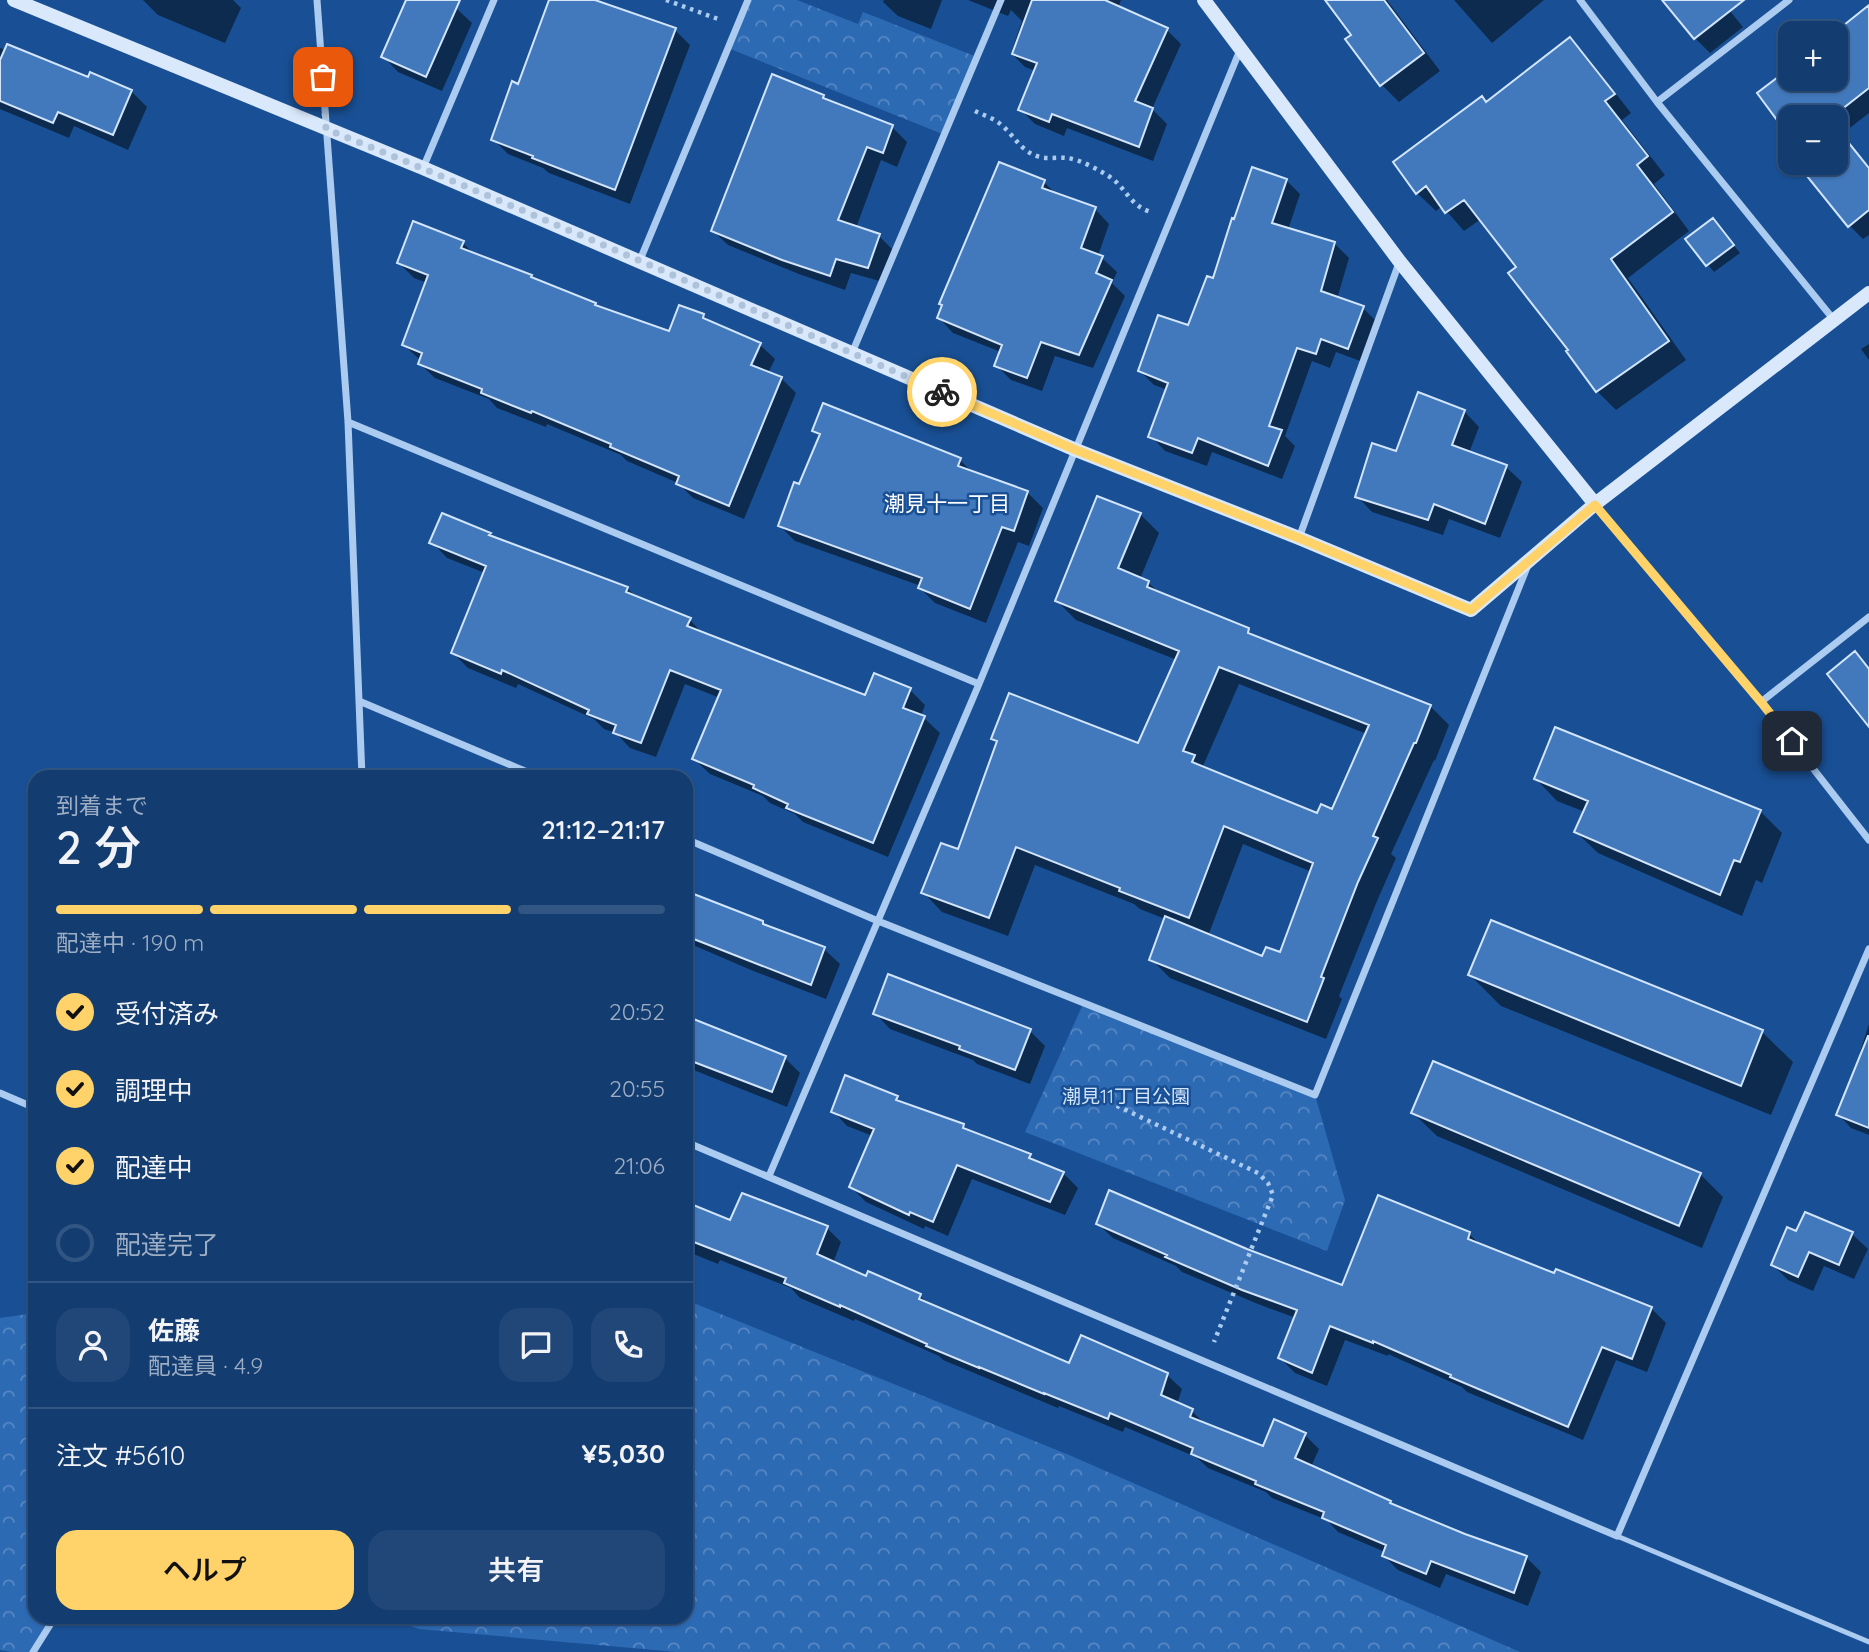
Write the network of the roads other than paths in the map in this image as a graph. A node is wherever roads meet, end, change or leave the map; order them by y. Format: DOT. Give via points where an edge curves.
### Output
graph roads {
  1 [pos="14,0"];
  2 [pos="317,0"];
  3 [pos="494,0"];
  4 [pos="748,0"];
  5 [pos="1001,0"];
  6 [pos="1203,0"];
  7 [pos="1580,0"];
  8 [pos="1789,0"];
  9 [pos="1240,48"];
  10 [pos="1657,103"];
  11 [pos="326,129"];
  12 [pos="423,168"];
  13 [pos="640,260"];
  14 [pos="1400,262"];
  15 [pos="1869,293"];
  16 [pos="1835,320"];
  17 [pos="852,353"];
  18 [pos="348,422"];
  19 [pos="1076,450"];
  20 [pos="1595,505"];
  21 [pos="1299,538"];
  22 [pos="1530,561"];
  23 [pos="1869,617"];
  24 [pos="979,684"];
  25 [pos="359,701"];
  26 [pos="1761,702"];
  27 [pos="362,770"];
  28 [pos="522,770"];
  29 [pos="1869,840"];
  30 [pos="693,842"];
  31 [pos="878,921"];
  32 [pos="1869,949"];
  33 [pos="0,1093"];
  34 [pos="28,1105"];
  35 [pos="693,1145"];
  36 [pos="769,1177"];
  37 [pos="1617,1536"];
  38 [pos="51,1624"];
  39 [pos="1869,1642"];
  40 [pos="33,1652"];
  1 -- 11 [label="street"];
  2 -- 11 [label="street"];
  3 -- 12 [label="street"];
  4 -- 13 [label="street"];
  5 -- 17 [label="street"];
  6 -- 9 [label="street"];
  7 -- 10 [label="street"];
  8 -- 10 [label="street"];
  9 -- 14 [label="street"];
  9 -- 19 [label="street"];
  10 -- 16 [label="street"];
  11 -- 12 [label="street"];
  11 -- 18 [label="street"];
  12 -- 13 [label="street"];
  13 -- 17 [label="street"];
  14 -- 20 [label="street"];
  14 -- 21 [label="street"];
  15 -- 16 [label="street"];
  16 -- 20 [label="street"];
  17 -- 19 [label="street"];
  18 -- 24 [label="street"];
  18 -- 25 [label="street"];
  19 -- 21 [label="street"];
  19 -- 24 [label="street"];
  20 -- 22 [label="street"];
  20 -- 26 [label="street"];
  21 -- 22 [label="street" via="1471,610"];
  22 -- 31 [label="street" via="1315,1095"];
  23 -- 26 [label="street"];
  24 -- 31 [label="street"];
  25 -- 27 [label="street"];
  25 -- 28 [label="street"];
  26 -- 29 [label="street"];
  30 -- 31 [label="street"];
  31 -- 36 [label="street"];
  32 -- 37 [label="street"];
  33 -- 34 [label="street"];
  35 -- 36 [label="street"];
  36 -- 37 [label="street"];
  37 -- 39 [label="lane"];
  38 -- 40 [label="street"];
}
